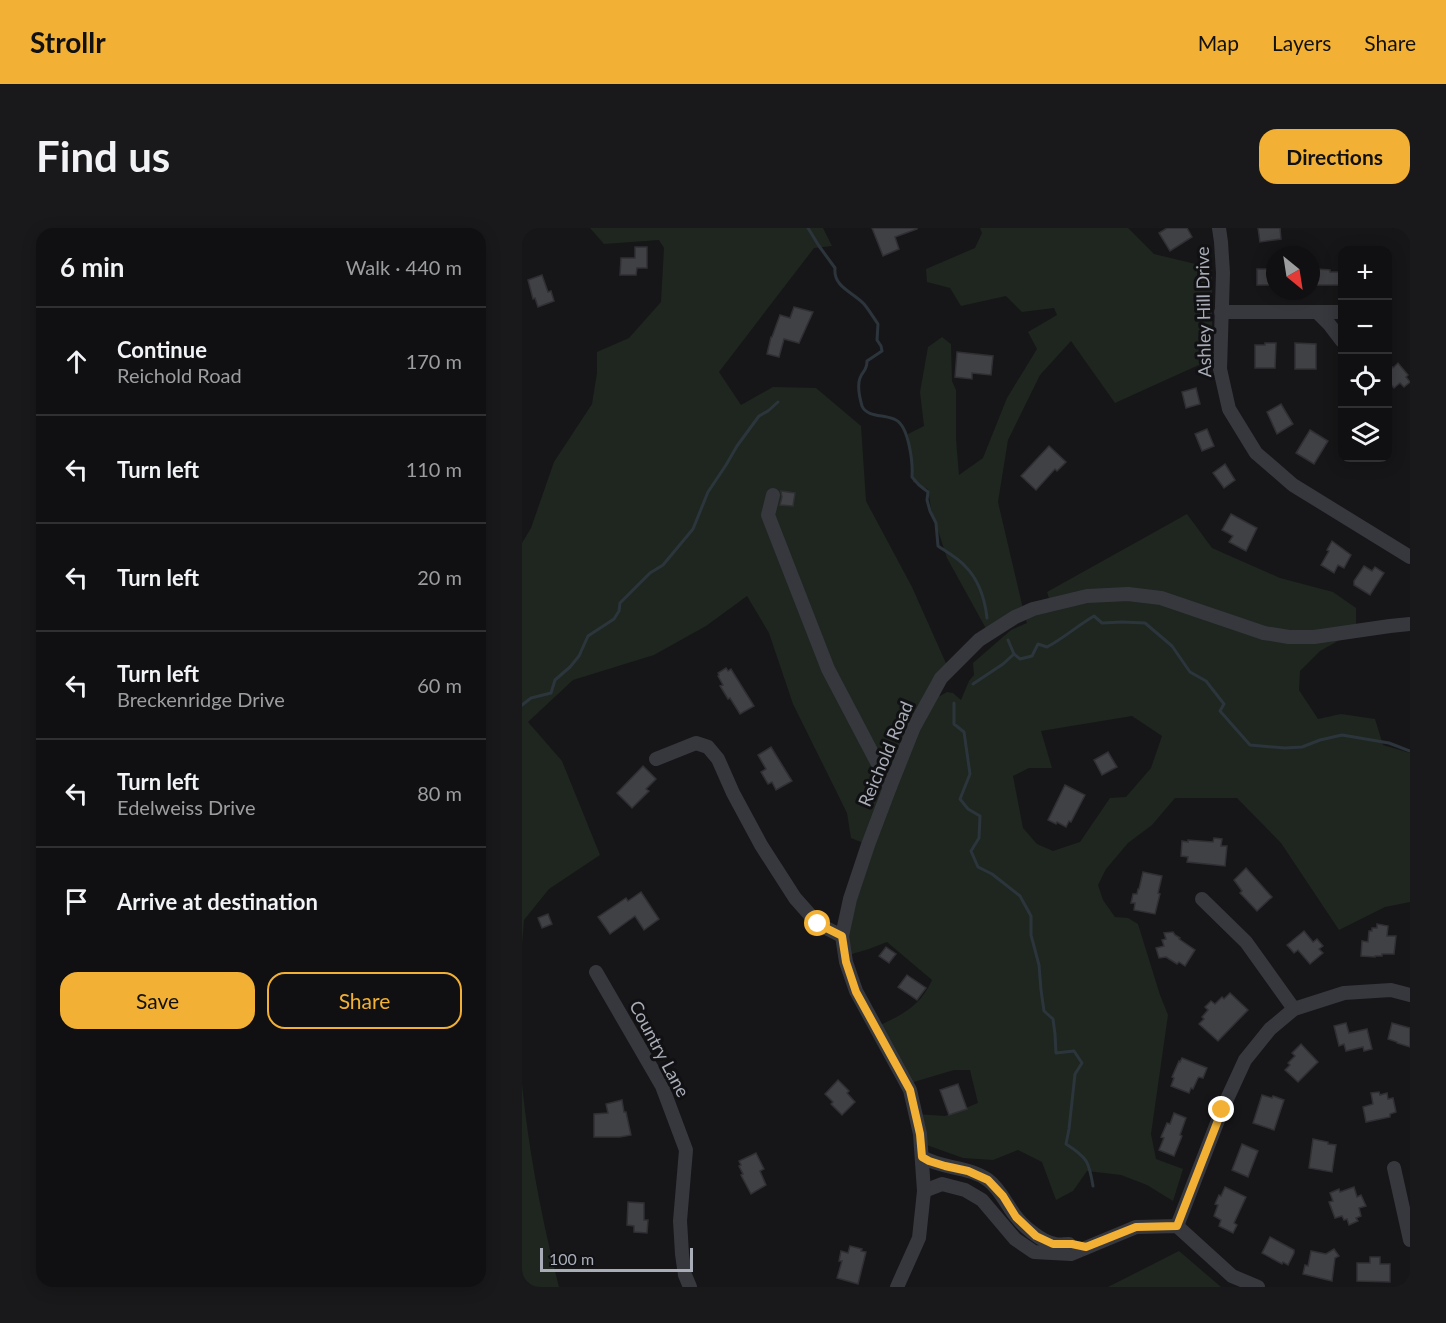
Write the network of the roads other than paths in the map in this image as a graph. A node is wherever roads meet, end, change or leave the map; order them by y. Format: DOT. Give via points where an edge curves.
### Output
graph roads {
  1 [pos="1219,228"];
  2 [pos="1221,312"];
  3 [pos="1317,312"];
  4 [pos="1338,312"];
  5 [pos="1338,336"];
  6 [pos="773,495"];
  7 [pos="1410,557"];
  8 [pos="1410,624"];
  9 [pos="656,759"];
  10 [pos="890,787"];
  11 [pos="1202,899"];
  12 [pos="842,936"];
  13 [pos="596,972"];
  14 [pos="1410,995"];
  15 [pos="1294,1009"];
  16 [pos="922,1157"];
  17 [pos="1394,1168"];
  18 [pos="924,1191"];
  19 [pos="1177,1226"];
  20 [pos="1410,1240"];
  21 [pos="1086,1247"];
  22 [pos="690,1287"];
  23 [pos="897,1287"];
  24 [pos="1258,1287"];
  1 -- 2 [label="street, Ashley Hill Drive"];
  2 -- 3 [label="street"];
  2 -- 7 [label="street, Ashley Hill Drive" via="1220,369 1229,409 1256,453 1293,485"];
  3 -- 4 [label="street"];
  3 -- 5 [label="street"];
  6 -- 10 [label="street" via="768,515 828,669"];
  8 -- 10 [label="street, Reichold Road" via="1314,637 1276,635 1161,598 1128,594 1087,596 1033,609 979,640 941,678 914,727"];
  9 -- 12 [label="street" via="696,743 708,747 718,759 761,845 795,898 818,924"];
  10 -- 12 [label="street, Reichold Road" via="850,899"];
  11 -- 15 [label="street" via="1246,942"];
  12 -- 16 [label="street, Reichold Road" via="856,992 910,1090"];
  13 -- 22 [label="street, Country Lane" via="662,1086 686,1150 681,1228 685,1275"];
  14 -- 15 [label="street" via="1390,990 1344,993"];
  15 -- 19 [label="street" via="1270,1029 1245,1060"];
  16 -- 18 [label="street, Reichold Road"];
  16 -- 21 [label="street" via="988,1180 1036,1236 1053,1244"];
  17 -- 20 [label="street"];
  18 -- 21 [label="street" via="942,1184 965,1190 982,1200 1015,1239 1034,1252 1071,1254"];
  18 -- 23 [label="street, Reichold Road" via="919,1238"];
  19 -- 21 [label="street" via="1136,1227"];
  19 -- 24 [label="street" via="1232,1276"];
}
